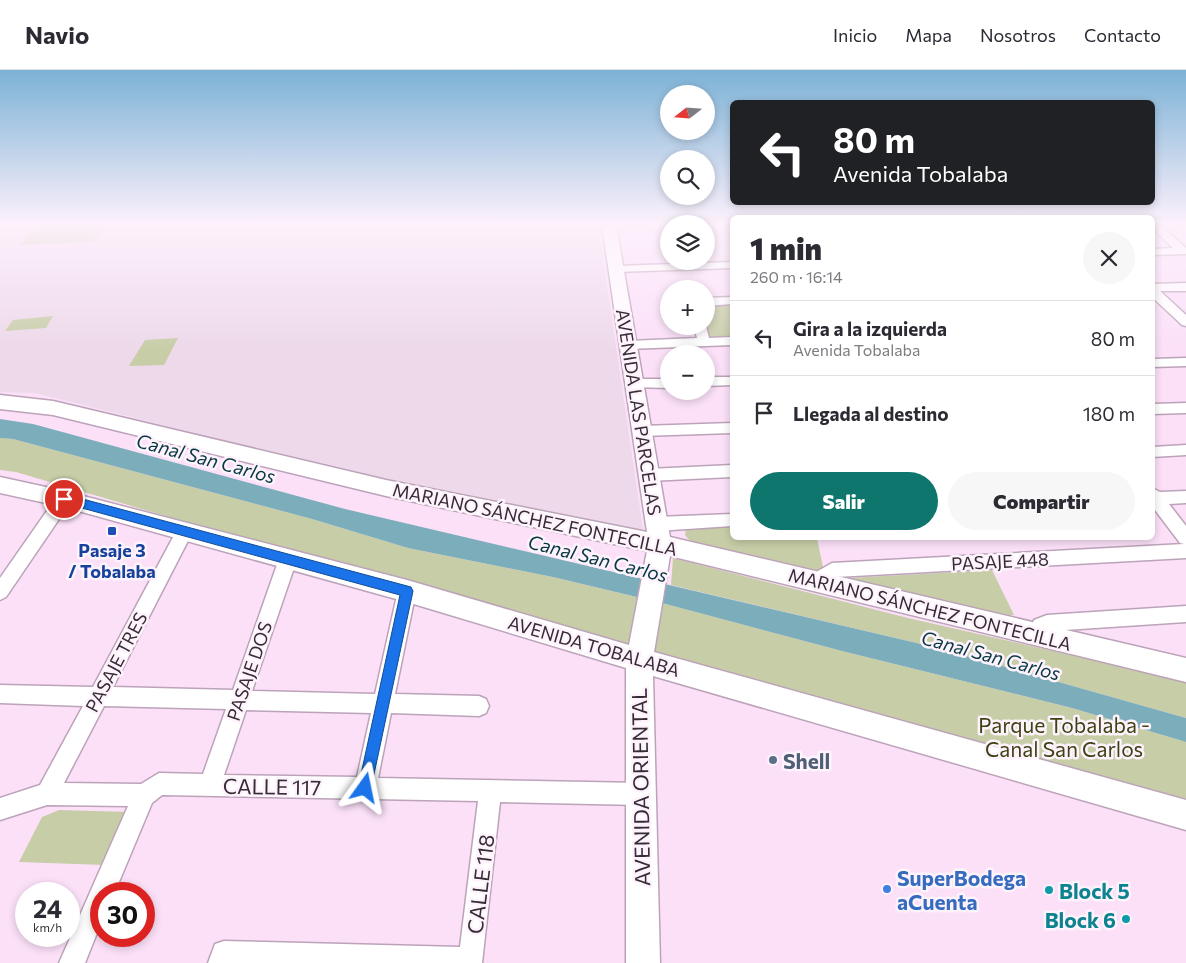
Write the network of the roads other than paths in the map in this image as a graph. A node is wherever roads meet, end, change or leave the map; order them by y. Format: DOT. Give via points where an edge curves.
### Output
graph roads {
  1 [pos="650,267"];
  2 [pos="616,269"];
  3 [pos="1186,286"];
  4 [pos="1155,289"];
  5 [pos="1155,292"];
  6 [pos="730,301"];
  7 [pos="715,302"];
  8 [pos="1186,322"];
  9 [pos="702,335"];
  10 [pos="730,340"];
  11 [pos="704,342"];
  12 [pos="628,345"];
  13 [pos="1186,362"];
  14 [pos="1158,363"];
  15 [pos="730,380"];
  16 [pos="715,381"];
  17 [pos="660,383"];
  18 [pos="635,384"];
  19 [pos="0,402"];
  20 [pos="1186,408"];
  21 [pos="1155,409"];
  22 [pos="730,428"];
  23 [pos="642,432"];
  24 [pos="1186,450"];
  25 [pos="1155,452"];
  26 [pos="730,471"];
  27 [pos="649,475"];
  28 [pos="0,485"];
  29 [pos="1155,497"];
  30 [pos="1186,497"];
  31 [pos="1155,498"];
  32 [pos="64,499"];
  33 [pos="730,520"];
  34 [pos="185,531"];
  35 [pos="659,534"];
  36 [pos="1186,538"];
  37 [pos="1186,551"];
  38 [pos="288,559"];
  39 [pos="823,583"];
  40 [pos="407,591"];
  41 [pos="0,592"];
  42 [pos="647,612"];
  43 [pos="1186,614"];
  44 [pos="1041,636"];
  45 [pos="639,660"];
  46 [pos="1186,670"];
  47 [pos="0,694"];
  48 [pos="98,696"];
  49 [pos="238,700"];
  50 [pos="383,704"];
  51 [pos="479,706"];
  52 [pos="210,784"];
  53 [pos="365,788"];
  54 [pos="490,791"];
  55 [pos="47,794"];
  56 [pos="640,794"];
  57 [pos="144,795"];
  58 [pos="0,809"];
  59 [pos="1186,814"];
  60 [pos="107,882"];
  61 [pos="90,922"];
  62 [pos="72,963"];
  63 [pos="221,963"];
  64 [pos="643,963"];
  1 -- 2 [label="street"];
  2 -- 12 [label="main road, AVENIDA LAS PARCELAS"];
  3 -- 4 [label="street"];
  5 -- 8 [label="street"];
  6 -- 7 [label="street"];
  9 -- 11 [label="street"];
  10 -- 11 [label="street"];
  11 -- 12 [label="street"];
  12 -- 18 [label="main road, AVENIDA LAS PARCELAS"];
  13 -- 14 [label="street"];
  15 -- 16 [label="street"];
  17 -- 18 [label="street"];
  18 -- 23 [label="main road, AVENIDA LAS PARCELAS"];
  19 -- 35 [label="main road, MARIANO SÁNCHEZ FONTECILLA" via="43,406 386,488"];
  20 -- 21 [label="street"];
  22 -- 23 [label="street"];
  23 -- 27 [label="main road, AVENIDA LAS PARCELAS"];
  24 -- 25 [label="street"];
  26 -- 27 [label="street"];
  27 -- 35 [label="main road, AVENIDA LAS PARCELAS"];
  28 -- 32 [label="main road, AVENIDA TOBALABA"];
  29 -- 30 [label="street"];
  31 -- 36 [label="street"];
  32 -- 34 [label="main road, AVENIDA TOBALABA"];
  32 -- 41 [label="street"];
  33 -- 35 [label="street"];
  34 -- 38 [label="main road, AVENIDA TOBALABA"];
  34 -- 48 [label="street, PASAJE TRES"];
  35 -- 39 [label="main road, MARIANO SÁNCHEZ FONTECILLA"];
  35 -- 42 [label="main road, AVENIDA LAS PARCELAS"];
  37 -- 39 [label="street, PASAJE 448" via="832,570 824,576"];
  38 -- 40 [label="main road, AVENIDA TOBALABA"];
  38 -- 49 [label="street, PASAJE DOS"];
  39 -- 44 [label="main road, MARIANO SÁNCHEZ FONTECILLA"];
  40 -- 45 [label="main road, AVENIDA TOBALABA"];
  40 -- 50 [label="street"];
  42 -- 45 [label="main road, AVENIDA ORIENTAL"];
  43 -- 44 [label="street" via="1047,623 1041,626"];
  44 -- 46 [label="main road, MARIANO SÁNCHEZ FONTECILLA"];
  45 -- 56 [label="main road, AVENIDA ORIENTAL"];
  45 -- 59 [label="main road, AVENIDA TOBALABA"];
  47 -- 48 [label="street"];
  48 -- 49 [label="street"];
  48 -- 55 [label="street, PASAJE TRES"];
  49 -- 50 [label="street"];
  49 -- 52 [label="street, PASAJE DOS"];
  50 -- 51 [label="street"];
  50 -- 53 [label="street"];
  52 -- 53 [label="street, CALLE 117"];
  52 -- 57 [label="street, CALLE 117" via="158,784"];
  53 -- 54 [label="street, CALLE 117"];
  54 -- 56 [label="street, CALLE 117"];
  54 -- 63 [label="street, CALLE 118" via="471,960 224,953"];
  55 -- 57 [label="street, CALLE 117"];
  55 -- 58 [label="street, CALLE 117"];
  56 -- 64 [label="main road, AVENIDA ORIENTAL"];
  57 -- 60 [label="street"];
  61 -- 62 [label="street"];
}
